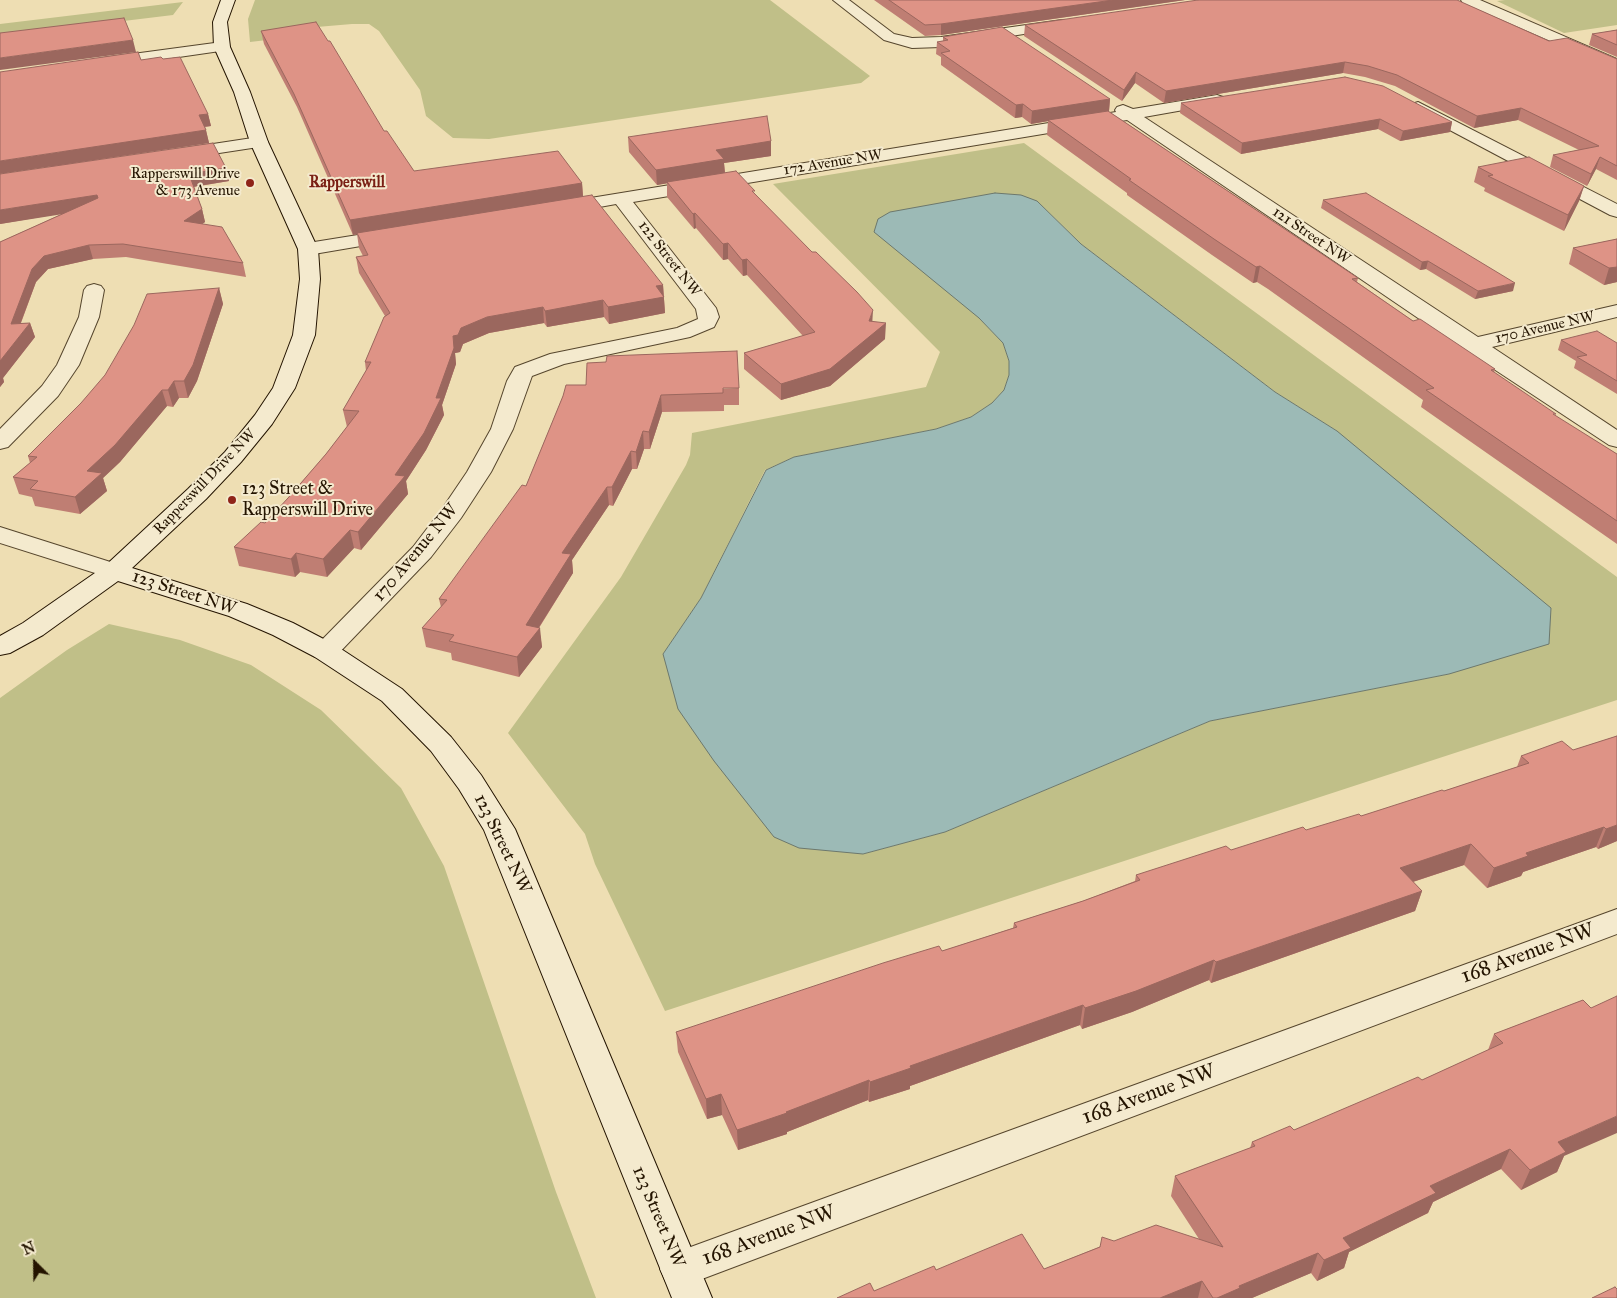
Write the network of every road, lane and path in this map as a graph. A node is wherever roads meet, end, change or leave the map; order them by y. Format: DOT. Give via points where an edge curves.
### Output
graph roads {
  1 [pos="228,0"];
  2 [pos="840,0"];
  3 [pos="1468,0"];
  4 [pos="1073,22"];
  5 [pos="1004,32"];
  6 [pos="222,47"];
  7 [pos="1029,49"];
  8 [pos="87,65"];
  9 [pos="1617,65"];
  10 [pos="1104,98"];
  11 [pos="1234,98"];
  12 [pos="1406,100"];
  13 [pos="1129,114"];
  14 [pos="259,142"];
  15 [pos="164,156"];
  16 [pos="621,198"];
  17 [pos="543,210"];
  18 [pos="1617,210"];
  19 [pos="415,231"];
  20 [pos="308,249"];
  21 [pos="94,290"];
  22 [pos="1617,311"];
  23 [pos="707,324"];
  24 [pos="1473,345"];
  25 [pos="1617,440"];
  26 [pos="0,442"];
  27 [pos="0,535"];
  28 [pos="114,571"];
  29 [pos="0,647"];
  30 [pos="325,651"];
  31 [pos="1617,921"];
  32 [pos="686,1283"];
  1 -- 6 [label="street, Rapperswill Drive NW" via="220,22"];
  2 -- 5 [label="street" via="889,37 912,43"];
  3 -- 9 [label="street"];
  4 -- 5 [label="street"];
  5 -- 7 [label="street"];
  6 -- 8 [label="street"];
  6 -- 14 [label="street, Rapperswill Drive NW"];
  10 -- 13 [label="street, 121 Street NW"];
  11 -- 13 [label="street, 172 Avenue NW"];
  12 -- 18 [label="street"];
  13 -- 16 [label="street, 172 Avenue NW"];
  13 -- 24 [label="street, 121 Street NW"];
  14 -- 15 [label="street"];
  14 -- 20 [label="street, Rapperswill Drive NW"];
  16 -- 17 [label="street, 172 Avenue NW"];
  16 -- 23 [label="street, 122 Street NW" via="706,308"];
  19 -- 20 [label="street"];
  20 -- 28 [label="street, Rapperswill Drive NW" via="310,279 304,335 284,388 264,420 233,457"];
  21 -- 26 [label="street" via="89,317 68,365 50,392"];
  22 -- 24 [label="street, 170 Avenue NW"];
  23 -- 30 [label="street, 170 Avenue NW" via="683,333 558,358 523,372 502,429 452,513 422,552"];
  24 -- 25 [label="street, 121 Street NW"];
  27 -- 28 [label="street, 123 Street NW"];
  28 -- 29 [label="street, Rapperswill Drive NW" via="33,629"];
  28 -- 30 [label="street, 123 Street NW" via="238,610"];
  30 -- 32 [label="street, 123 Street NW" via="392,695 441,744 470,782 498,829"];
  31 -- 32 [label="street, 168 Avenue NW"];
}
